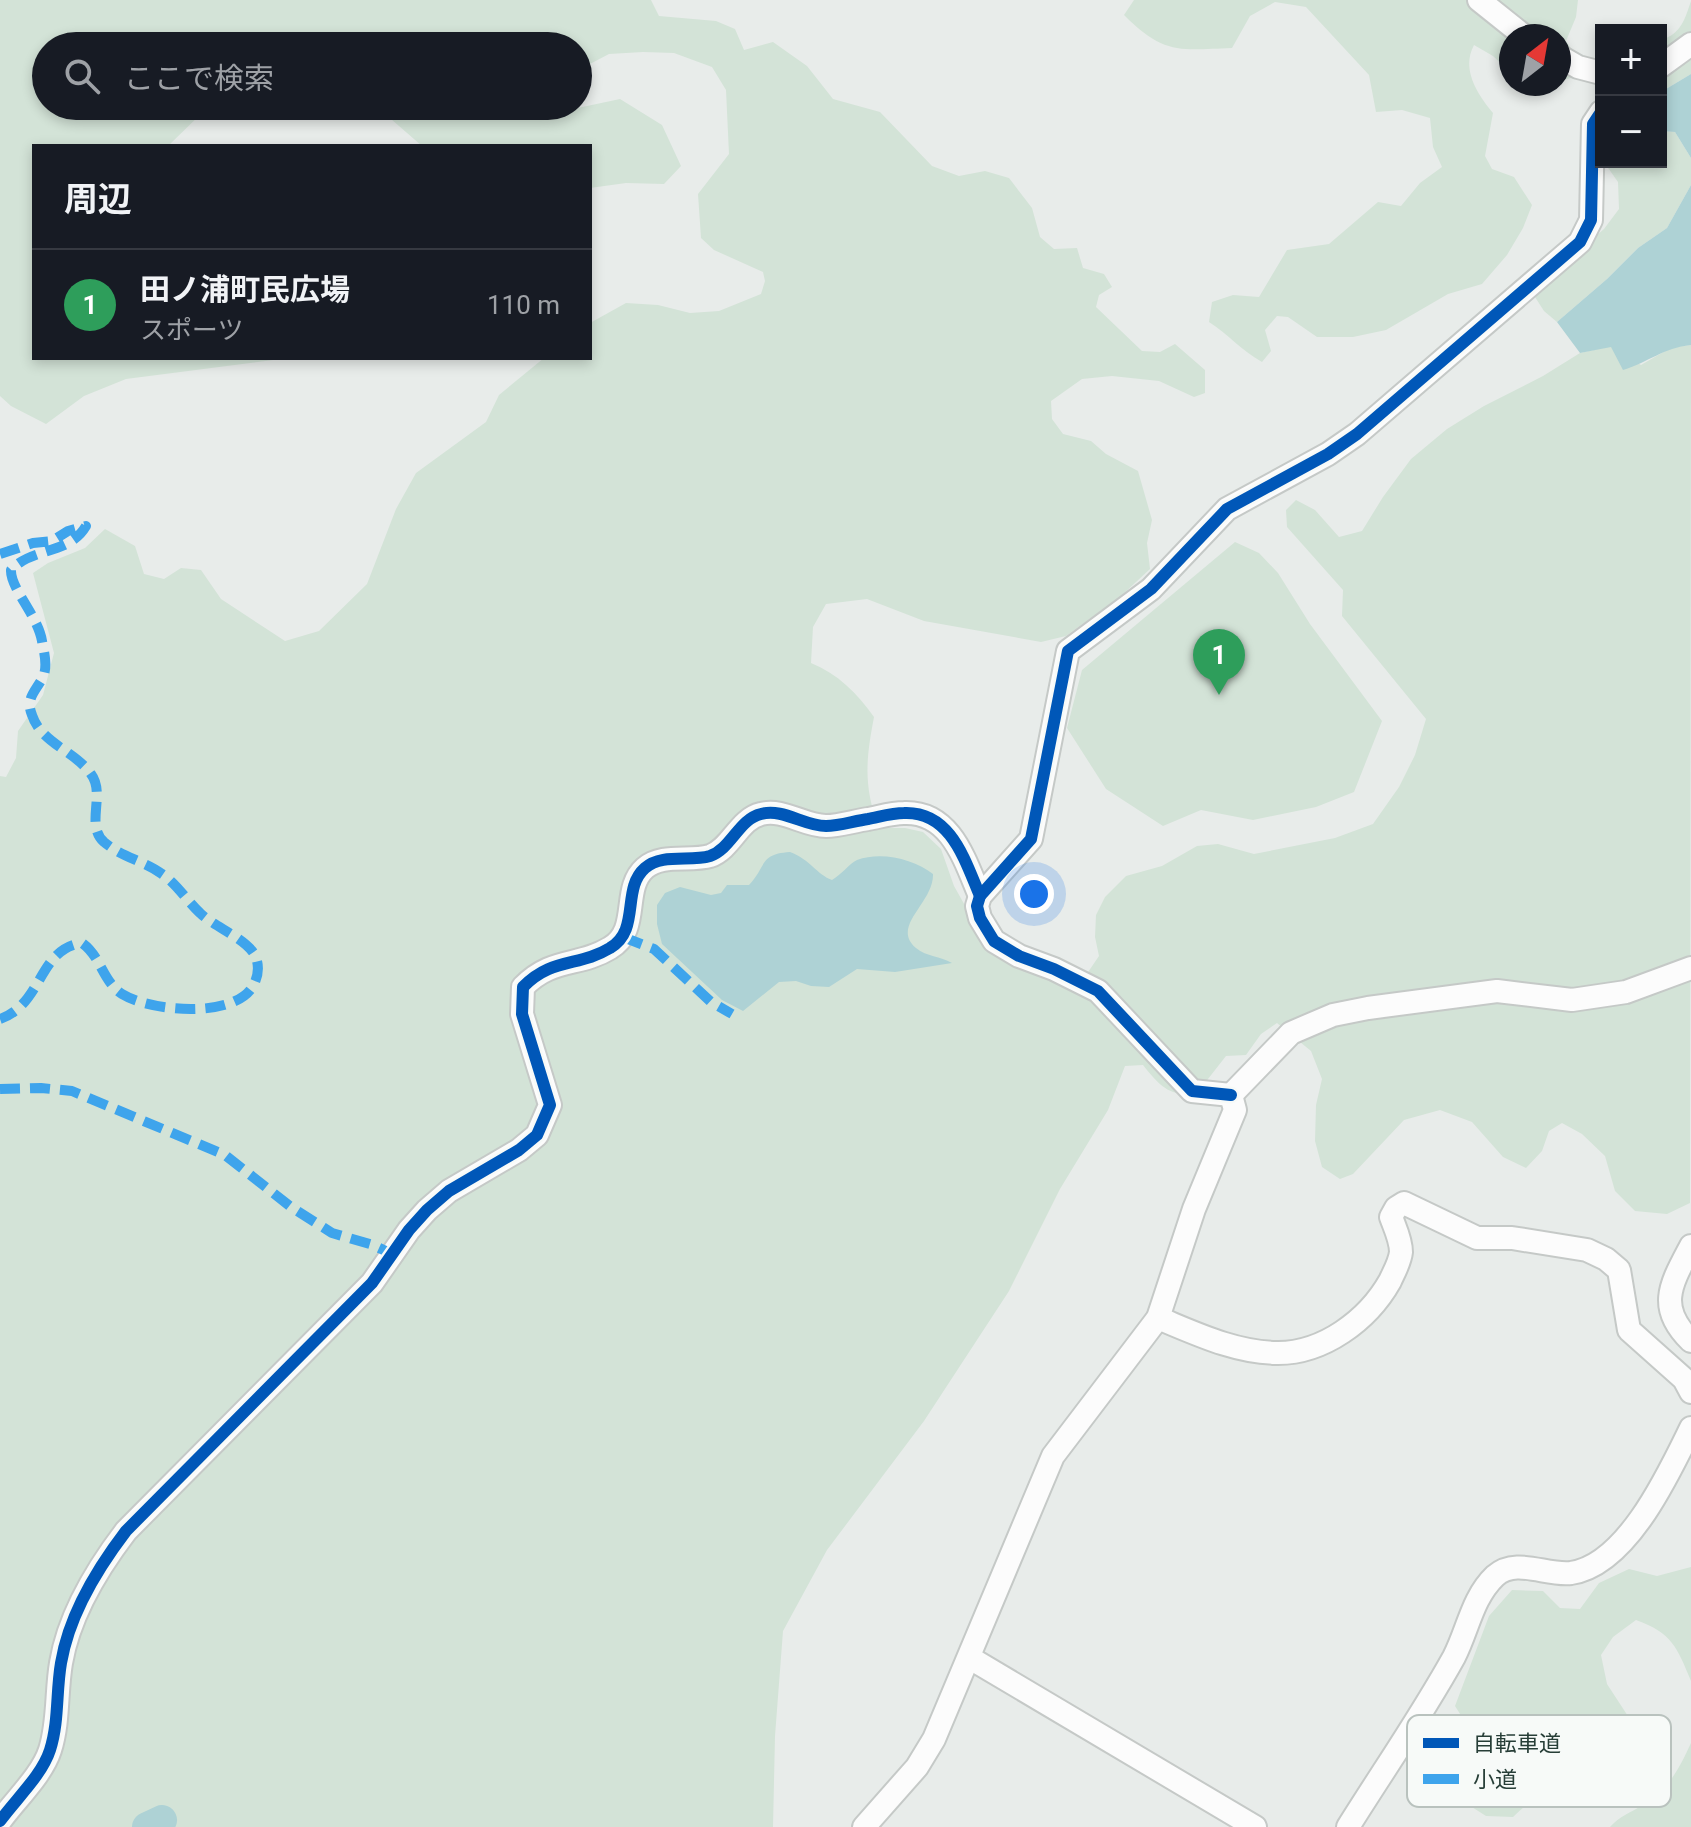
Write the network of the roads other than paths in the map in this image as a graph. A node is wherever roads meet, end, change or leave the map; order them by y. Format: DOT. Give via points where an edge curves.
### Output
graph roads {
  1 [pos="1479,0"];
  2 [pos="1509,24"];
  3 [pos="1691,44"];
  4 [pos="1667,62"];
  5 [pos="1571,63"];
  6 [pos="1595,71"];
  7 [pos="1595,121"];
  8 [pos="980,896"];
  9 [pos="1691,968"];
  10 [pos="1231,1095"];
  11 [pos="1691,1246"];
  12 [pos="1158,1318"];
  13 [pos="1691,1341"];
  14 [pos="1691,1392"];
  15 [pos="1691,1428"];
  16 [pos="970,1658"];
  17 [pos="1418,1715"];
  18 [pos="1407,1732"];
  19 [pos="0,1821"];
  20 [pos="864,1827"];
  21 [pos="1255,1827"];
  22 [pos="1348,1827"];
  1 -- 2 [label="street"];
  3 -- 4 [label="street"];
  5 -- 6 [label="street"];
  7 -- 8 [label="street" via="1591,220 1580,242 1357,434 1227,509 1151,589 1068,651 1031,839"];
  8 -- 10 [label="street" via="980,918 994,941 1098,991 1192,1091"];
  8 -- 19 [label="street" via="949,833 922,815 904,813 826,826 776,812 760,814 712,856 656,861 645,868 636,880 623,937 610,948 535,974 523,987 522,1014 550,1105 537,1135 427,1210 372,1283 108,1554 73,1622 62,1659 49,1753"];
  9 -- 10 [label="street" via="1626,992 1572,1000 1497,991 1333,1015 1291,1033"];
  10 -- 12 [label="street" via="1235,1110 1194,1209"];
  11 -- 13 [label="street" via="1669,1307 1672,1319"];
  12 -- 14 [label="street" via="1231,1348 1277,1353 1306,1349 1336,1336 1380,1298 1396,1270 1401,1254 1391,1217 1404,1203 1477,1238 1587,1250 1606,1259 1619,1270 1629,1330 1684,1379"];
  12 -- 16 [label="street" via="1053,1456"];
  15 -- 17 [label="street" via="1644,1514 1625,1539 1593,1565 1570,1573 1511,1567 1486,1585 1455,1655"];
  16 -- 20 [label="street" via="917,1767"];
  16 -- 21 [label="street"];
  18 -- 22 [label="street"];
}
